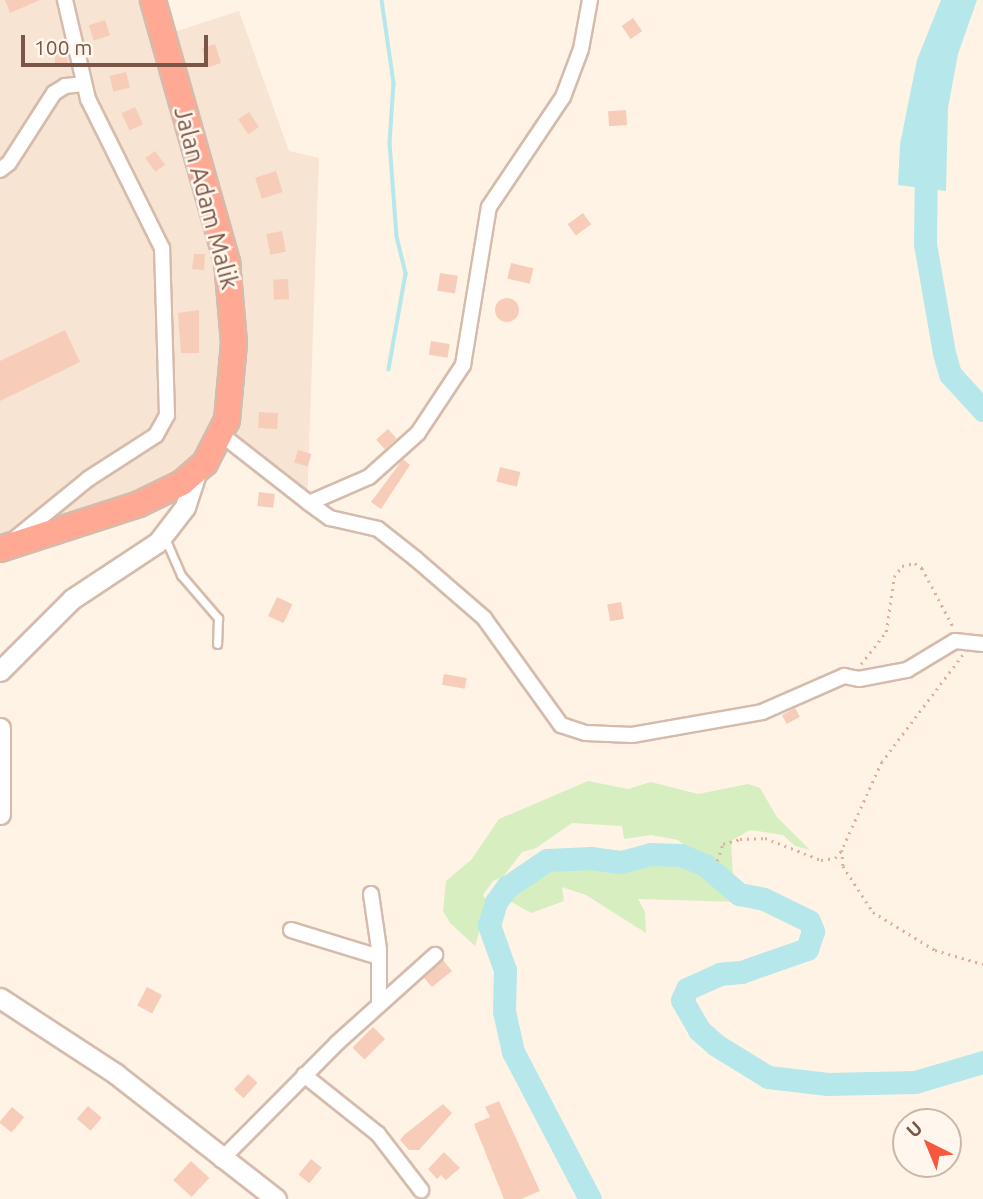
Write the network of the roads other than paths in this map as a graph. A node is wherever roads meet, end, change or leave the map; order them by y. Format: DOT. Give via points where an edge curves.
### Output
graph roads {
  1 [pos="65,0"];
  2 [pos="153,0"];
  3 [pos="590,0"];
  4 [pos="83,84"];
  5 [pos="0,170"];
  6 [pos="222,435"];
  7 [pos="196,473"];
  8 [pos="309,503"];
  9 [pos="164,536"];
  10 [pos="3,548"];
  11 [pos="983,643"];
  12 [pos="217,644"];
  13 [pos="0,671"];
  14 [pos="0,728"];
  15 [pos="0,814"];
  16 [pos="371,894"];
  17 [pos="291,930"];
  18 [pos="435,955"];
  19 [pos="379,957"];
  20 [pos="0,998"];
  21 [pos="379,1003"];
  22 [pos="304,1075"];
  23 [pos="221,1160"];
  24 [pos="421,1190"];
  25 [pos="276,1199"];
  1 -- 4 [label="street"];
  2 -- 6 [label="highway, Jalan Adam Malik" via="227,262 233,301 232,382"];
  3 -- 8 [label="street" via="581,49 563,97 489,207 481,272 458,376 418,433 387,463 359,482"];
  4 -- 5 [label="street" via="54,93"];
  4 -- 10 [label="street" via="162,248 166,424 77,487"];
  6 -- 7 [label="highway, Jalan Adam Malik"];
  6 -- 8 [label="street" via="295,497"];
  7 -- 9 [label="street" via="185,507"];
  7 -- 10 [label="highway, Jalan Adam Malik" via="139,504"];
  8 -- 11 [label="street" via="330,518 383,531 474,608 502,640 561,726 607,735 658,731 762,712 844,676 859,679 907,670 955,641"];
  9 -- 12 [label="lane" via="181,575 218,618"];
  9 -- 13 [label="street" via="72,599"];
  14 -- 15 [label="street"];
  16 -- 19 [label="street"];
  17 -- 19 [label="street"];
  18 -- 21 [label="street"];
  19 -- 21 [label="street"];
  20 -- 23 [label="street" via="116,1074"];
  21 -- 22 [label="street"];
  22 -- 23 [label="street"];
  22 -- 24 [label="street" via="378,1134"];
  23 -- 25 [label="street"];
}
